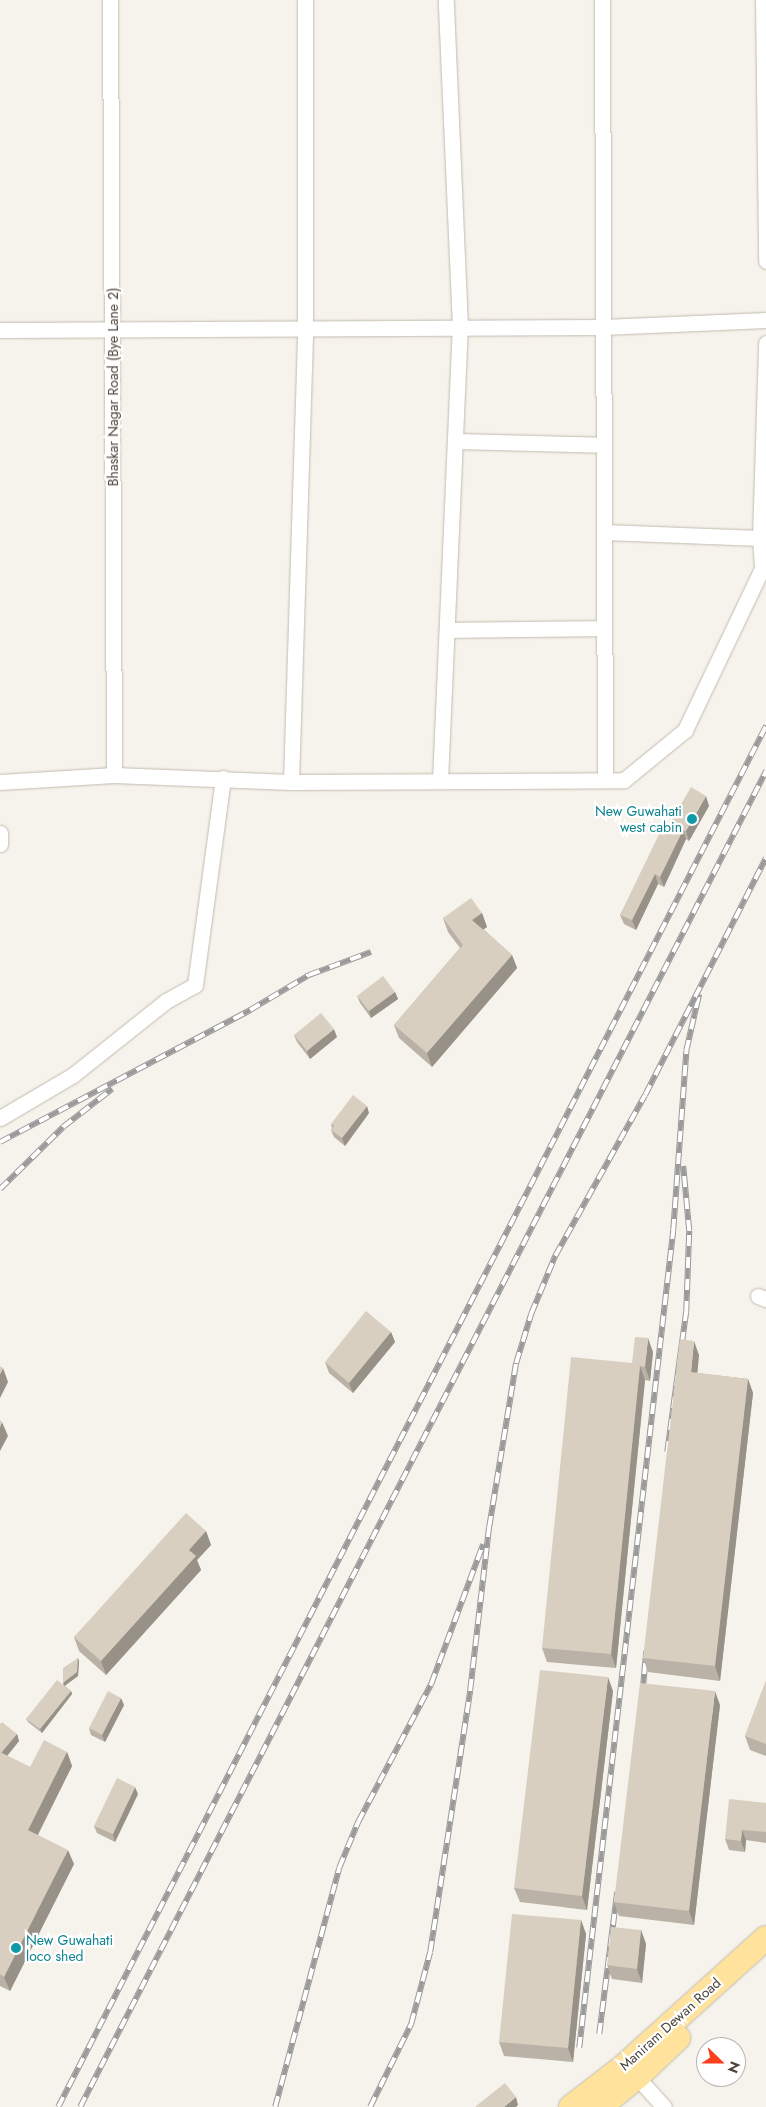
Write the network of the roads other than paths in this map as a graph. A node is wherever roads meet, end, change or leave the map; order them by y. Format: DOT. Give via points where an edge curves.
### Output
graph roads {
  1 [pos="110,0"];
  2 [pos="305,0"];
  3 [pos="446,0"];
  4 [pos="602,0"];
  5 [pos="763,0"];
  6 [pos="766,262"];
  7 [pos="766,320"];
  8 [pos="460,327"];
  9 [pos="603,327"];
  10 [pos="305,328"];
  11 [pos="0,330"];
  12 [pos="113,330"];
  13 [pos="766,343"];
  14 [pos="455,441"];
  15 [pos="604,445"];
  16 [pos="604,532"];
  17 [pos="760,538"];
  18 [pos="764,563"];
  19 [pos="604,628"];
  20 [pos="447,630"];
  21 [pos="114,775"];
  22 [pos="223,778"];
  23 [pos="605,780"];
  24 [pos="440,781"];
  25 [pos="0,782"];
  26 [pos="291,782"];
  27 [pos="0,833"];
  28 [pos="0,844"];
  29 [pos="0,1118"];
  30 [pos="766,1938"];
  31 [pos="766,1954"];
  32 [pos="638,2077"];
  33 [pos="571,2107"];
  34 [pos="600,2107"];
  35 [pos="664,2107"];
  1 -- 12 [label="street, Bhaskar Nagar Road (Bye Lane 2)"];
  2 -- 10 [label="street"];
  3 -- 8 [label="street"];
  4 -- 9 [label="street"];
  5 -- 6 [label="street"];
  7 -- 9 [label="street"];
  8 -- 9 [label="street"];
  8 -- 10 [label="street"];
  8 -- 14 [label="street"];
  9 -- 15 [label="street"];
  10 -- 12 [label="street"];
  10 -- 26 [label="street"];
  11 -- 12 [label="street"];
  12 -- 21 [label="street, Bhaskar Nagar Road (Bye Lane 2)"];
  13 -- 17 [label="street"];
  14 -- 15 [label="street"];
  14 -- 20 [label="street"];
  15 -- 16 [label="street"];
  16 -- 17 [label="street"];
  16 -- 19 [label="street"];
  17 -- 18 [label="street"];
  18 -- 23 [label="street" via="684,730 624,780"];
  19 -- 20 [label="street"];
  19 -- 23 [label="street"];
  20 -- 24 [label="street"];
  21 -- 22 [label="street"];
  21 -- 25 [label="street"];
  22 -- 26 [label="street"];
  22 -- 29 [label="street" via="195,985 166,1002 73,1075"];
  23 -- 24 [label="street"];
  24 -- 26 [label="street"];
  27 -- 28 [label="street"];
  30 -- 33 [label="main road, Maniram Dewan Road" via="622,2068"];
  31 -- 32 [label="main road, Maniram Dewan Road"];
  32 -- 34 [label="main road, Maniram Dewan Road"];
  32 -- 35 [label="street"];
}
